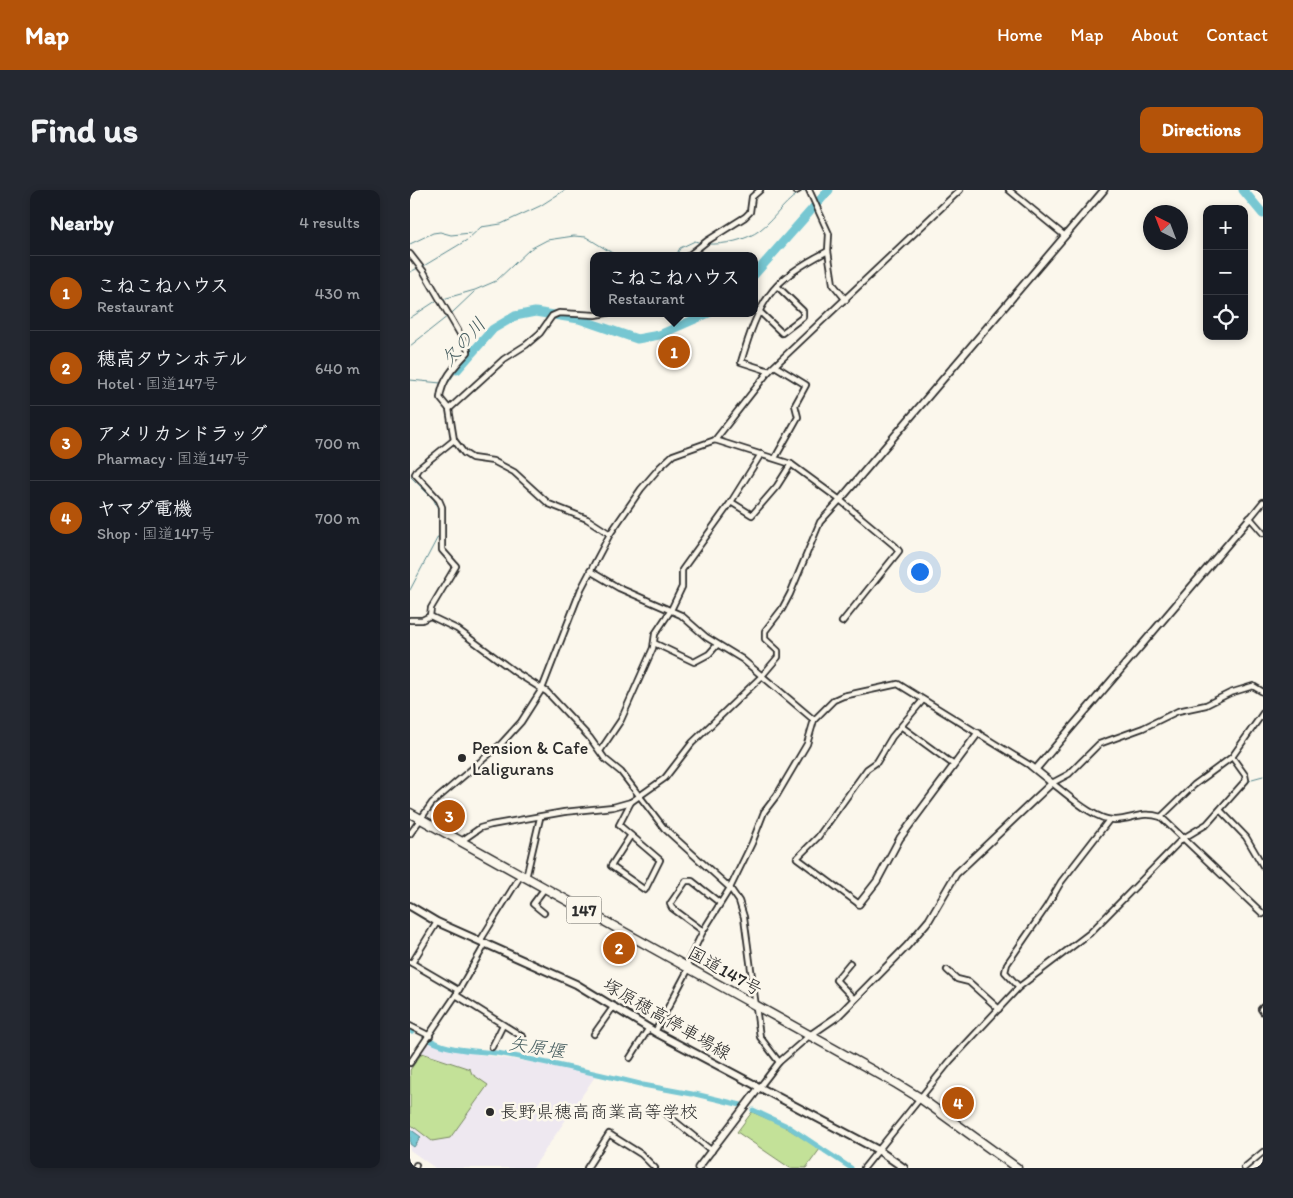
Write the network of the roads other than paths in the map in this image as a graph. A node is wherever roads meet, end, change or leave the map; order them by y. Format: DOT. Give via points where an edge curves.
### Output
graph roads {
  1 [pos="760,190"];
  2 [pos="810,190"];
  3 [pos="960,190"];
  4 [pos="1008,190"];
  5 [pos="1104,190"];
  6 [pos="1064,236"];
  7 [pos="828,251"];
  8 [pos="693,252"];
  9 [pos="410,254"];
  10 [pos="776,286"];
  11 [pos="846,300"];
  12 [pos="758,310"];
  13 [pos="590,315"];
  14 [pos="756,317"];
  15 [pos="775,366"];
  16 [pos="769,371"];
  17 [pos="449,410"];
  18 [pos="454,440"];
  19 [pos="715,440"];
  20 [pos="761,454"];
  21 [pos="775,458"];
  22 [pos="791,464"];
  23 [pos="840,500"];
  24 [pos="731,502"];
  25 [pos="1263,502"];
  26 [pos="1250,518"];
  27 [pos="1263,533"];
  28 [pos="610,534"];
  29 [pos="590,571"];
  30 [pos="672,610"];
  31 [pos="430,616"];
  32 [pos="410,620"];
  33 [pos="842,622"];
  34 [pos="654,643"];
  35 [pos="717,645"];
  36 [pos="761,677"];
  37 [pos="542,689"];
  38 [pos="1263,692"];
  39 [pos="923,700"];
  40 [pos="1263,713"];
  41 [pos="814,720"];
  42 [pos="902,727"];
  43 [pos="978,733"];
  44 [pos="600,751"];
  45 [pos="1232,757"];
  46 [pos="954,765"];
  47 [pos="1034,768"];
  48 [pos="1052,783"];
  49 [pos="638,796"];
  50 [pos="631,802"];
  51 [pos="1220,810"];
  52 [pos="410,813"];
  53 [pos="540,818"];
  54 [pos="1161,818"];
  55 [pos="421,819"];
  56 [pos="1109,820"];
  57 [pos="410,834"];
  58 [pos="631,835"];
  59 [pos="1182,839"];
  60 [pos="460,842"];
  61 [pos="1263,866"];
  62 [pos="523,877"];
  63 [pos="545,888"];
  64 [pos="730,888"];
  65 [pos="720,903"];
  66 [pos="859,904"];
  67 [pos="410,906"];
  68 [pos="544,913"];
  69 [pos="1263,914"];
  70 [pos="437,922"];
  71 [pos="703,931"];
  72 [pos="483,942"];
  73 [pos="411,963"];
  74 [pos="850,963"];
  75 [pos="688,967"];
  76 [pos="947,970"];
  77 [pos="1019,987"];
  78 [pos="457,993"];
  79 [pos="854,999"];
  80 [pos="614,1006"];
  81 [pos="757,1007"];
  82 [pos="1263,1007"];
  83 [pos="999,1009"];
  84 [pos="1263,1012"];
  85 [pos="503,1025"];
  86 [pos="410,1026"];
  87 [pos="652,1030"];
  88 [pos="594,1034"];
  89 [pos="430,1036"];
  90 [pos="809,1036"];
  91 [pos="522,1037"];
  92 [pos="492,1048"];
  93 [pos="630,1058"];
  94 [pos="779,1062"];
  95 [pos="410,1063"];
  96 [pos="759,1088"];
  97 [pos="920,1098"];
  98 [pos="665,1113"];
  99 [pos="878,1150"];
  100 [pos="712,1151"];
  101 [pos="1263,1152"];
  102 [pos="587,1168"];
  103 [pos="655,1168"];
  104 [pos="698,1168"];
  105 [pos="864,1168"];
  106 [pos="902,1168"];
  107 [pos="1017,1168"];
  108 [pos="1244,1168"];
  1 -- 8 [label="street" via="752,197 750,212 745,217 706,240"];
  2 -- 7 [label="street" via="829,234"];
  3 -- 11 [label="street"];
  4 -- 6 [label="street"];
  5 -- 6 [label="street"];
  6 -- 23 [label="street"];
  7 -- 10 [label="street"];
  7 -- 11 [label="street" via="833,284"];
  9 -- 17 [label="street" via="467,346 468,352 443,383 440,398"];
  10 -- 12 [label="street"];
  10 -- 12 [label="street" via="803,311 803,317 782,333"];
  11 -- 15 [label="street"];
  13 -- 17 [label="street" via="559,313 550,319 540,333 504,359"];
  14 -- 16 [label="street" via="741,362"];
  15 -- 16 [label="street"];
  15 -- 21 [label="street" via="806,385 795,405 798,417"];
  16 -- 19 [label="street"];
  17 -- 18 [label="street"];
  18 -- 28 [label="street" via="472,458 493,461 514,472 549,504 587,519"];
  18 -- 31 [label="street" via="415,474 438,500 443,516 442,550 456,566 431,608"];
  19 -- 20 [label="street"];
  19 -- 28 [label="street" via="673,455 660,467"];
  20 -- 21 [label="street"];
  20 -- 24 [label="street"];
  21 -- 22 [label="street"];
  22 -- 23 [label="street"];
  22 -- 24 [label="street" via="752,515"];
  23 -- 33 [label="street" via="899,551"];
  23 -- 36 [label="street" via="820,522 790,594 765,631 765,639 779,654"];
  24 -- 30 [label="street" via="682,570 682,586"];
  25 -- 26 [label="street"];
  26 -- 27 [label="street"];
  26 -- 47 [label="street"];
  28 -- 29 [label="street"];
  29 -- 30 [label="street" via="619,588"];
  29 -- 37 [label="street"];
  30 -- 34 [label="street" via="655,634"];
  30 -- 35 [label="street"];
  31 -- 32 [label="street"];
  31 -- 37 [label="street" via="457,629"];
  34 -- 35 [label="street" via="694,662"];
  34 -- 44 [label="street" via="621,720"];
  35 -- 36 [label="street" via="742,659"];
  36 -- 41 [label="street"];
  36 -- 49 [label="street" via="692,743 665,778"];
  37 -- 44 [label="street"];
  37 -- 55 [label="street" via="510,735 432,803"];
  38 -- 48 [label="street" via="1253,686 1230,693 1099,744 1069,774"];
  39 -- 41 [label="street" via="898,684 888,685 842,696"];
  39 -- 42 [label="street"];
  39 -- 43 [label="street"];
  40 -- 45 [label="street"];
  41 -- 64 [label="street" via="811,736 764,812"];
  42 -- 46 [label="street"];
  42 -- 66 [label="street" via="818,837 797,858"];
  43 -- 46 [label="street"];
  43 -- 47 [label="street"];
  44 -- 49 [label="street"];
  45 -- 51 [label="street" via="1246,780"];
  45 -- 54 [label="street" via="1194,785"];
  46 -- 66 [label="street" via="900,838 877,881"];
  47 -- 48 [label="street"];
  48 -- 56 [label="street" via="1099,817"];
  48 -- 79 [label="street" via="956,874 929,920"];
  49 -- 50 [label="street"];
  49 -- 64 [label="street" via="664,828"];
  50 -- 53 [label="street"];
  50 -- 58 [label="street" via="619,825"];
  51 -- 59 [label="street" via="1207,824"];
  51 -- 61 [label="street" via="1246,837"];
  52 -- 55 [label="highway, 国道147号 / 147"];
  53 -- 60 [label="street" via="480,828"];
  53 -- 62 [label="street"];
  54 -- 56 [label="street" via="1145,813"];
  54 -- 59 [label="street"];
  55 -- 57 [label="street"];
  55 -- 60 [label="highway, 国道147号 / 147"];
  56 -- 77 [label="street" via="1061,882 1007,964 1005,972"];
  58 -- 58 [label="street" via="660,860 645,890 611,866"];
  59 -- 69 [label="street"];
  59 -- 77 [label="street" via="1090,933"];
  60 -- 62 [label="highway, 国道147号 / 147"];
  62 -- 63 [label="highway, 国道147号 / 147"];
  62 -- 72 [label="street"];
  63 -- 68 [label="street" via="533,904"];
  63 -- 75 [label="highway, 国道147号 / 147"];
  64 -- 65 [label="street"];
  64 -- 81 [label="street" via="744,917"];
  65 -- 71 [label="street"];
  65 -- 71 [label="street" via="692,881 686,881 670,904"];
  67 -- 70 [label="main road, 塚原穂高停車場線"];
  70 -- 72 [label="main road, 塚原穂高停車場線"];
  70 -- 73 [label="street"];
  71 -- 75 [label="street"];
  72 -- 78 [label="street"];
  72 -- 80 [label="main road, 塚原穂高停車場線" via="576,984"];
  73 -- 78 [label="street"];
  74 -- 79 [label="street" via="836,980"];
  75 -- 81 [label="highway, 国道147号 / 147"];
  75 -- 87 [label="street"];
  76 -- 83 [label="street" via="956,979 969,982"];
  77 -- 83 [label="street"];
  78 -- 85 [label="street"];
  78 -- 89 [label="street"];
  79 -- 90 [label="street" via="838,1016"];
  80 -- 87 [label="main road, 塚原穂高停車場線"];
  80 -- 88 [label="street"];
  81 -- 90 [label="highway, 国道147号 / 147"];
  81 -- 94 [label="street" via="760,1036"];
  82 -- 84 [label="street"];
  83 -- 97 [label="street"];
  85 -- 91 [label="street"];
  85 -- 92 [label="street"];
  86 -- 89 [label="street"];
  87 -- 93 [label="street"];
  87 -- 96 [label="main road, 塚原穂高停車場線"];
  89 -- 95 [label="street"];
  90 -- 94 [label="street"];
  90 -- 97 [label="highway, 国道147号 / 147"];
  94 -- 96 [label="street"];
  96 -- 99 [label="main road, 塚原穂高停車場線"];
  96 -- 100 [label="street"];
  97 -- 99 [label="street"];
  97 -- 107 [label="highway, 国道147号 / 147"];
  98 -- 100 [label="street"];
  99 -- 105 [label="street"];
  99 -- 106 [label="main road, 塚原穂高停車場線"];
  100 -- 104 [label="street"];
  101 -- 108 [label="street"];
  102 -- 103 [label="street" via="609,1134 641,1154"];
}
